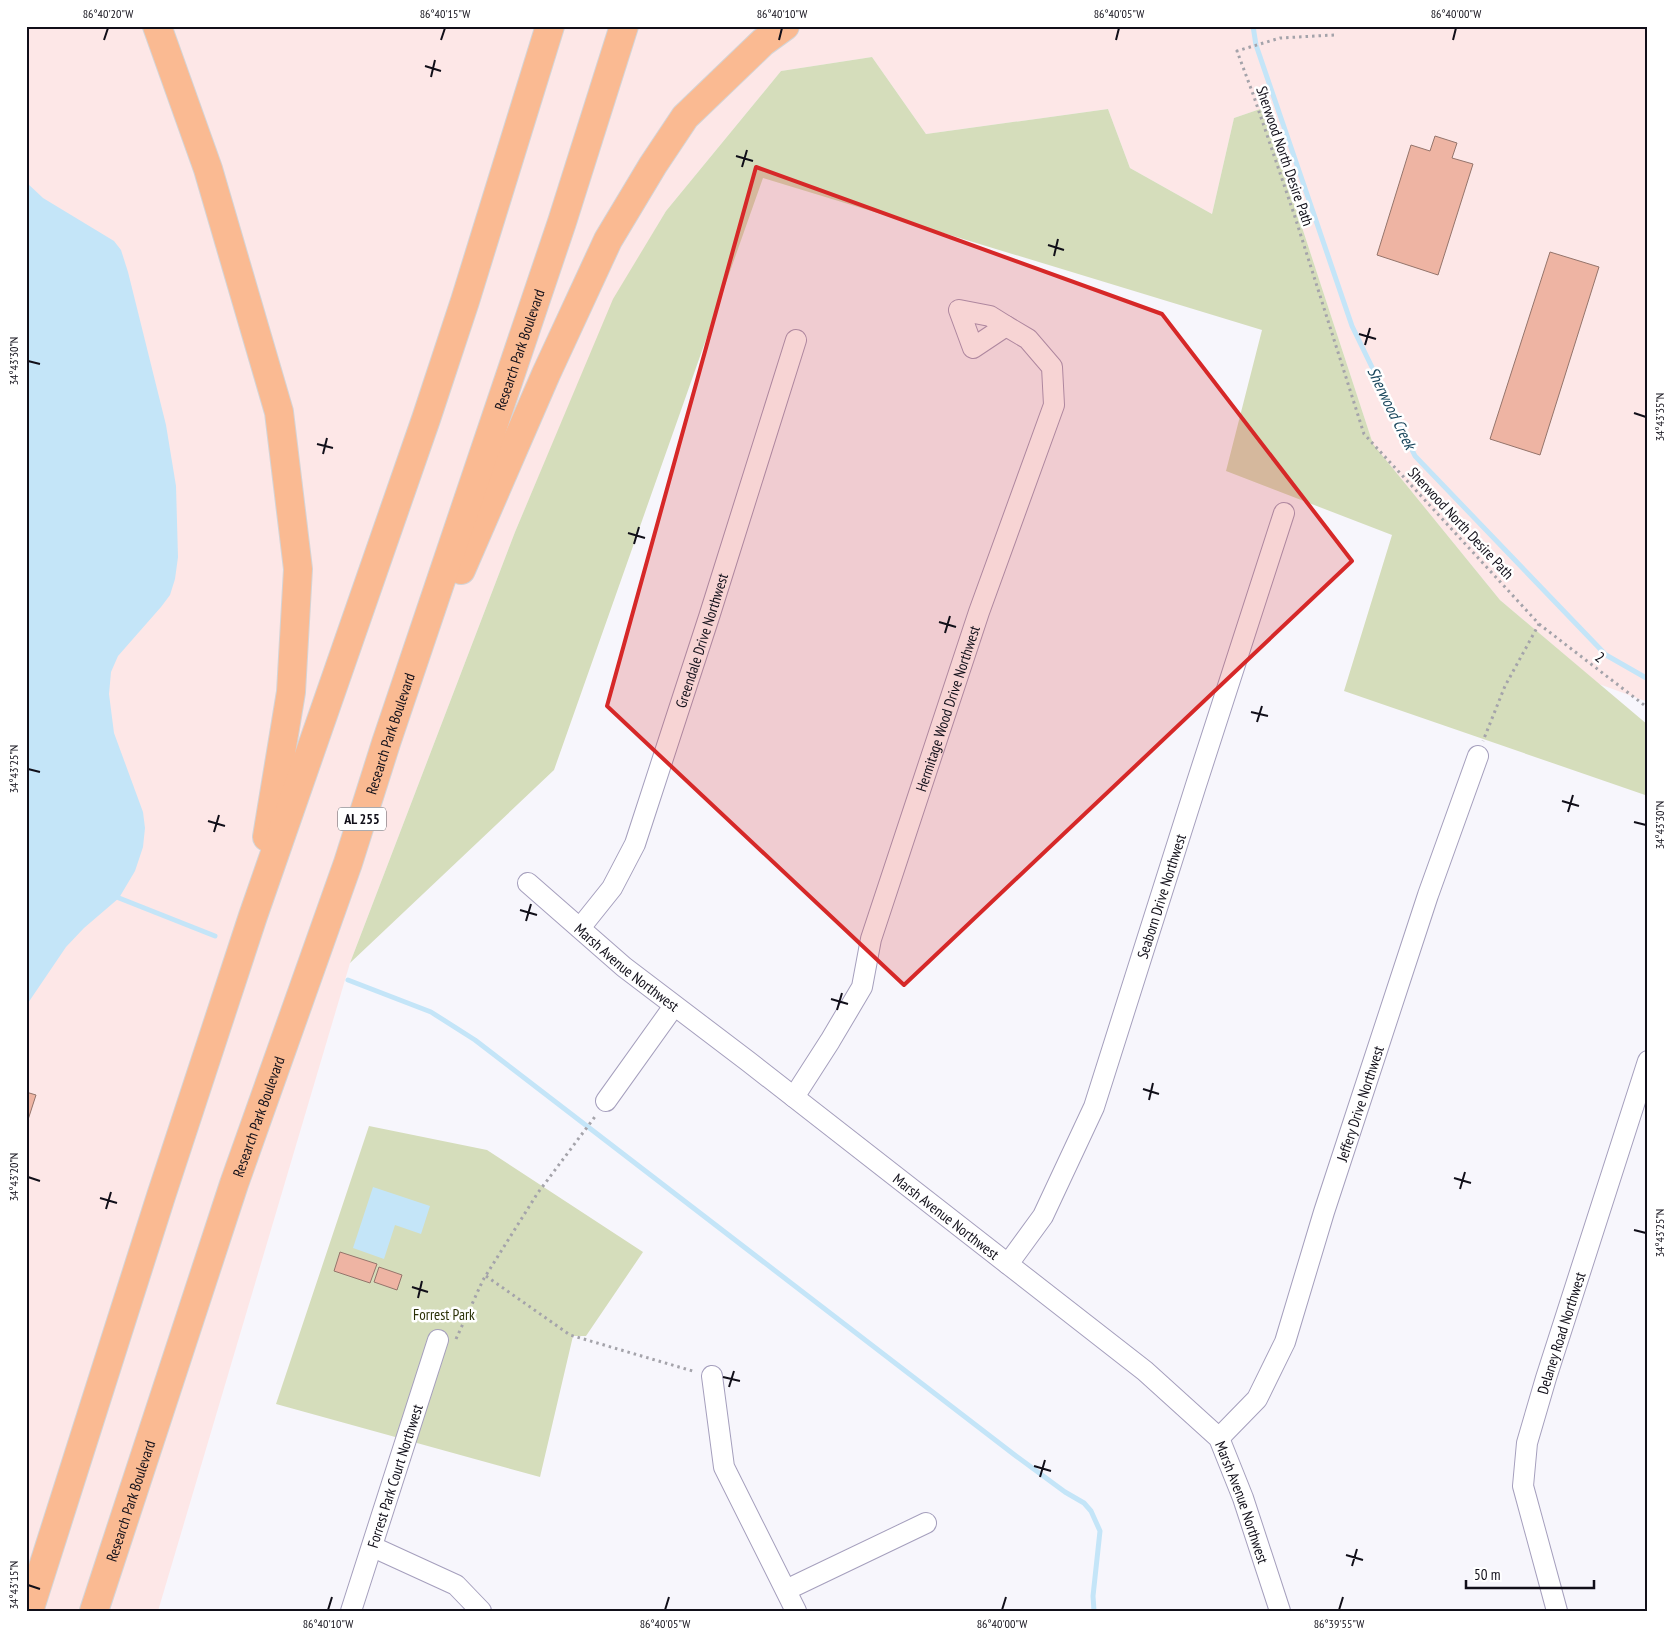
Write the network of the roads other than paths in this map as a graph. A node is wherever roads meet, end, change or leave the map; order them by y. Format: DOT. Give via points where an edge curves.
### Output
graph roads {
  1 [pos="157,26"];
  2 [pos="550,26"];
  3 [pos="624,26"];
  4 [pos="785,26"];
  5 [pos="1006,326"];
  6 [pos="796,340"];
  7 [pos="1284,513"];
  8 [pos="386,743"];
  9 [pos="1478,756"];
  10 [pos="528,884"];
  11 [pos="253,916"];
  12 [pos="580,928"];
  13 [pos="674,1006"];
  14 [pos="1648,1061"];
  15 [pos="794,1097"];
  16 [pos="606,1101"];
  17 [pos="1008,1264"];
  18 [pos="446,1343"];
  19 [pos="712,1376"];
  20 [pos="1219,1438"];
  21 [pos="926,1523"];
  22 [pos="373,1547"];
  23 [pos="786,1590"];
  24 [pos="29,1611"];
  25 [pos="94,1611"];
  26 [pos="351,1611"];
  27 [pos="481,1611"];
  28 [pos="796,1611"];
  29 [pos="1280,1611"];
  30 [pos="1557,1611"];
  1 -- 11 [label="highway" via="208,169 279,412 298,569 291,692"];
  2 -- 11 [label="highway" via="426,419"];
  3 -- 8 [label="highway, Research Park Boulevard / AL 255"];
  4 -- 8 [label="highway" via="763,42 686,117 608,240 546,374"];
  5 -- 15 [label="street, Hermitage Wood Drive Northwest" via="1028,339 1052,367 1054,405 979,612 914,808 871,939 862,987"];
  6 -- 12 [label="street, Greendale Drive Northwest" via="635,844 612,888"];
  7 -- 17 [label="street, Seaborn Drive Northwest" via="1094,1108 1043,1216"];
  8 -- 25 [label="highway, Research Park Boulevard / AL 255" via="348,863 234,1184"];
  9 -- 20 [label="street, Jeffery Drive Northwest" via="1428,895 1285,1342 1257,1399"];
  10 -- 12 [label="street, Marsh Avenue Northwest"];
  11 -- 24 [label="highway"];
  12 -- 13 [label="street, Marsh Avenue Northwest"];
  13 -- 15 [label="street, Marsh Avenue Northwest"];
  13 -- 16 [label="street"];
  14 -- 30 [label="street, Delaney Road Northwest" via="1527,1443 1523,1486"];
  15 -- 17 [label="street, Marsh Avenue Northwest"];
  17 -- 20 [label="street, Marsh Avenue Northwest" via="1145,1372"];
  18 -- 22 [label="street, Forrest Park Court Northwest"];
  19 -- 23 [label="street" via="724,1467"];
  20 -- 29 [label="street, Marsh Avenue Northwest" via="1243,1498"];
  21 -- 23 [label="street"];
  22 -- 26 [label="street, Forrest Park Court Northwest"];
  22 -- 27 [label="street" via="456,1584"];
  23 -- 28 [label="street"];
}
